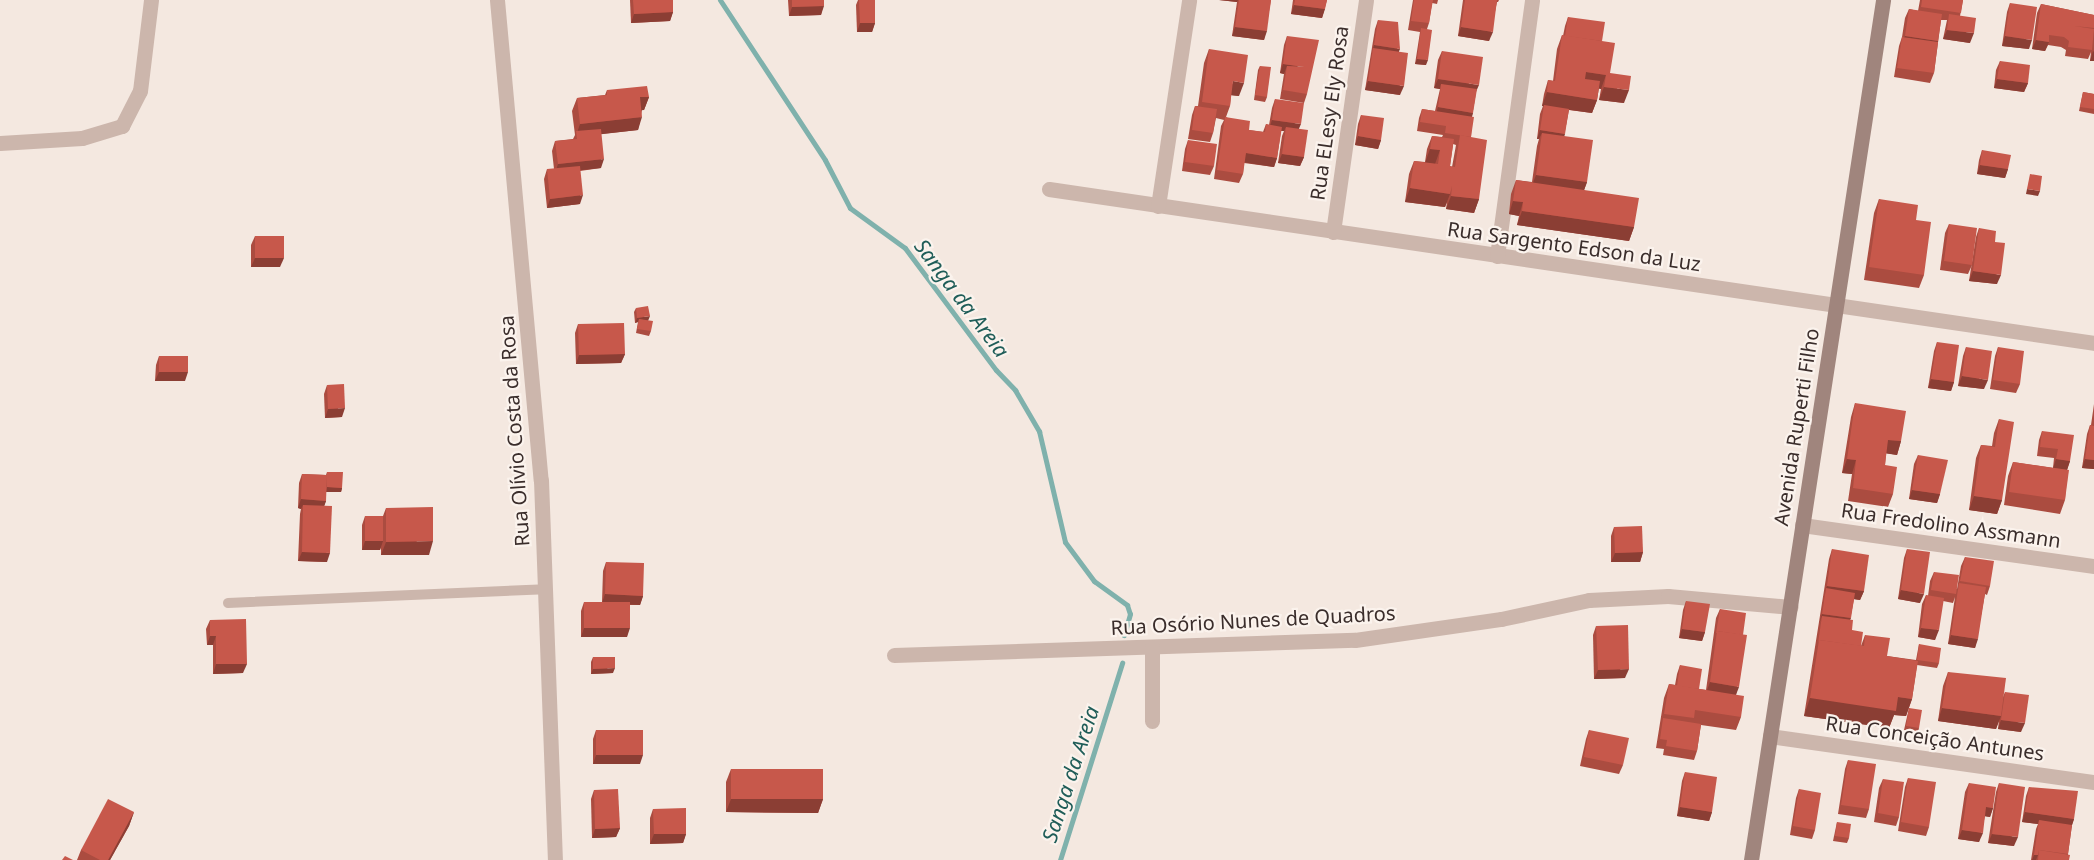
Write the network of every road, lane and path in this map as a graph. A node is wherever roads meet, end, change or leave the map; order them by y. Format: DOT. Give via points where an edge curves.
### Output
graph roads {
  1 [pos="151,0"];
  2 [pos="497,0"];
  3 [pos="1189,0"];
  4 [pos="1366,0"];
  5 [pos="1532,0"];
  6 [pos="1883,0"];
  7 [pos="0,143"];
  8 [pos="1049,189"];
  9 [pos="1158,206"];
  10 [pos="1333,232"];
  11 [pos="1497,256"];
  12 [pos="1836,304"];
  13 [pos="2094,344"];
  14 [pos="1802,525"];
  15 [pos="2094,566"];
  16 [pos="545,589"];
  17 [pos="228,603"];
  18 [pos="1791,607"];
  19 [pos="1152,647"];
  20 [pos="894,655"];
  21 [pos="1152,721"];
  22 [pos="1770,735"];
  23 [pos="2094,782"];
  24 [pos="555,860"];
  25 [pos="1750,860"];
  1 -- 7 [label="street" via="140,91 122,126 82,138"];
  2 -- 16 [label="street, Rua Olívio Costa da Rosa" via="541,480"];
  3 -- 9 [label="street"];
  4 -- 10 [label="street, Rua ELesy Ely Rosa"];
  5 -- 11 [label="street"];
  6 -- 12 [label="main road, Avenida Ruperti Filho"];
  8 -- 9 [label="street, Rua Sargento Edson da Luz"];
  9 -- 10 [label="street, Rua Sargento Edson da Luz"];
  10 -- 11 [label="street, Rua Sargento Edson da Luz"];
  11 -- 12 [label="street, Rua Sargento Edson da Luz"];
  12 -- 13 [label="street, Rua Sargento Edson da Luz"];
  12 -- 14 [label="main road, Avenida Ruperti Filho"];
  14 -- 15 [label="street, Rua Fredolino Assmann"];
  14 -- 18 [label="main road, Avenida Ruperti Filho"];
  16 -- 17 [label="lane"];
  16 -- 24 [label="street, Rua Olívio Costa da Rosa"];
  18 -- 19 [label="street, Rua Osório Nunes de Quadros" via="1668,597 1589,600 1501,619 1355,639"];
  18 -- 22 [label="main road, Avenida Ruperti Filho"];
  19 -- 20 [label="street, Rua Osório Nunes de Quadros"];
  19 -- 21 [label="street"];
  22 -- 23 [label="street, Rua Conceição Antunes"];
  22 -- 25 [label="main road, Avenida Ruperti Filho"];
}
